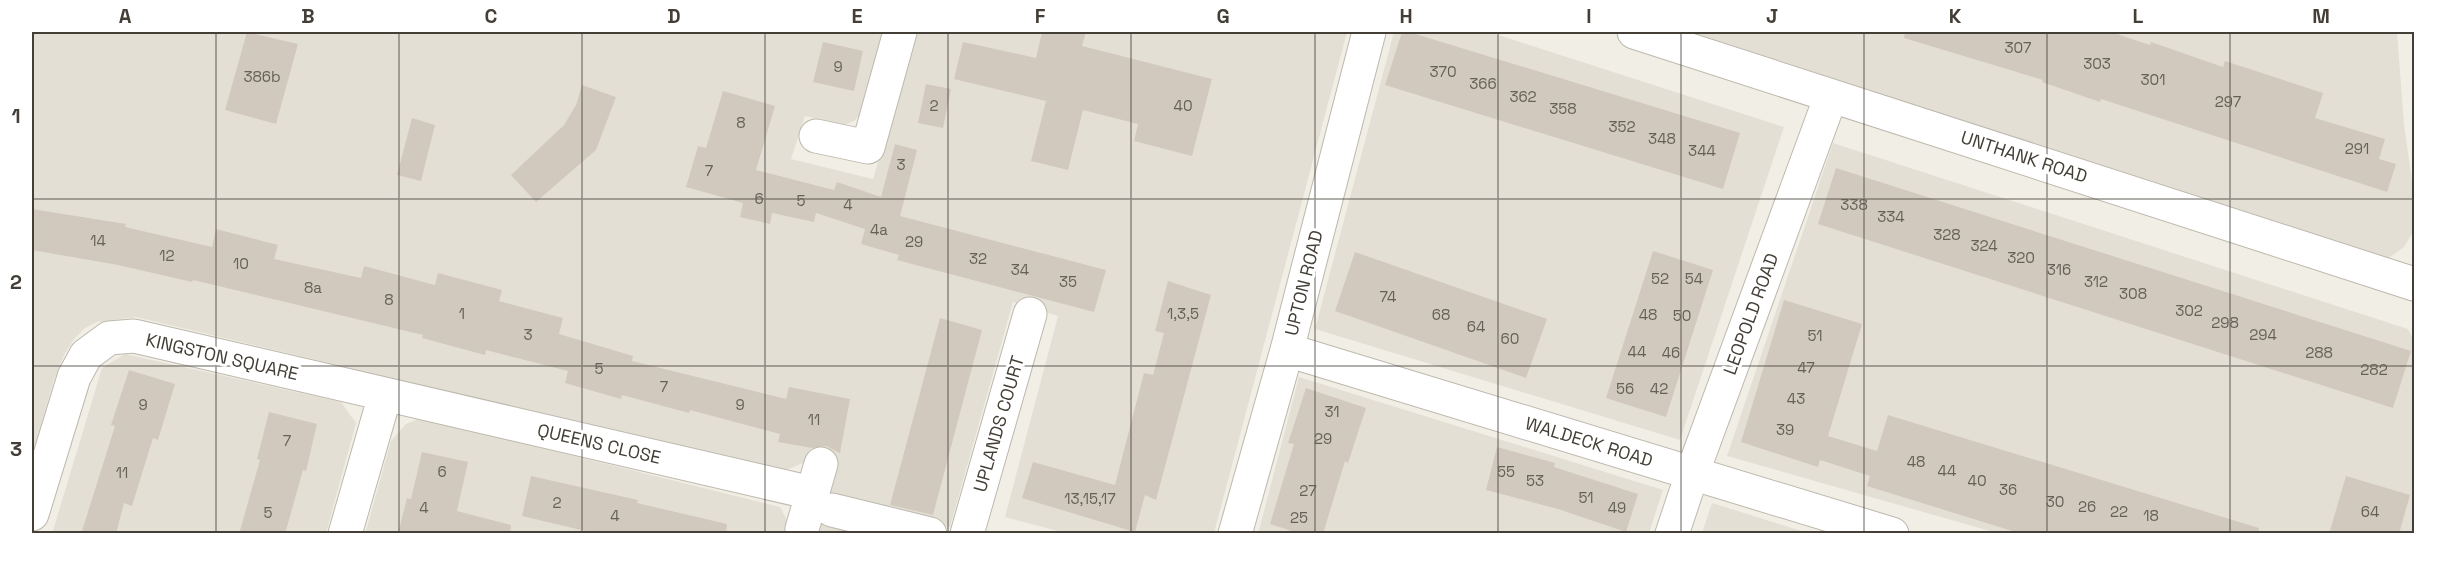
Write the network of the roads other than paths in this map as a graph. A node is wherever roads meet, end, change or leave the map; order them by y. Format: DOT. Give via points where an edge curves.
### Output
graph roads {
  1 [pos="900,32"];
  2 [pos="1369,32"];
  3 [pos="1634,32"];
  4 [pos="1831,96"];
  5 [pos="816,136"];
  6 [pos="2415,284"];
  7 [pos="1030,314"];
  8 [pos="1287,350"];
  9 [pos="385,395"];
  10 [pos="1692,474"];
  11 [pos="822,489"];
  12 [pos="32,514"];
  13 [pos="802,529"];
  14 [pos="345,534"];
  15 [pos="930,534"];
  16 [pos="967,534"];
  17 [pos="1235,534"];
  18 [pos="1672,534"];
  19 [pos="1892,534"];
  1 -- 5 [label="street" via="868,147"];
  2 -- 8 [label="street, UPTON ROAD"];
  3 -- 4 [label="street, UNTHANK ROAD"];
  4 -- 6 [label="street, UNTHANK ROAD"];
  4 -- 10 [label="street, LEOPOLD ROAD"];
  7 -- 16 [label="street, UPLANDS COURT"];
  8 -- 10 [label="street, WALDECK ROAD"];
  8 -- 17 [label="street, UPTON ROAD"];
  9 -- 11 [label="street, QUEENS CLOSE"];
  9 -- 12 [label="street, KINGSTON SQUARE" via="134,336 109,338 86,355 74,377"];
  9 -- 14 [label="street"];
  10 -- 18 [label="street, LEOPOLD ROAD"];
  10 -- 19 [label="street, WALDECK ROAD"];
  11 -- 13 [label="street"];
  11 -- 15 [label="street"];
}
